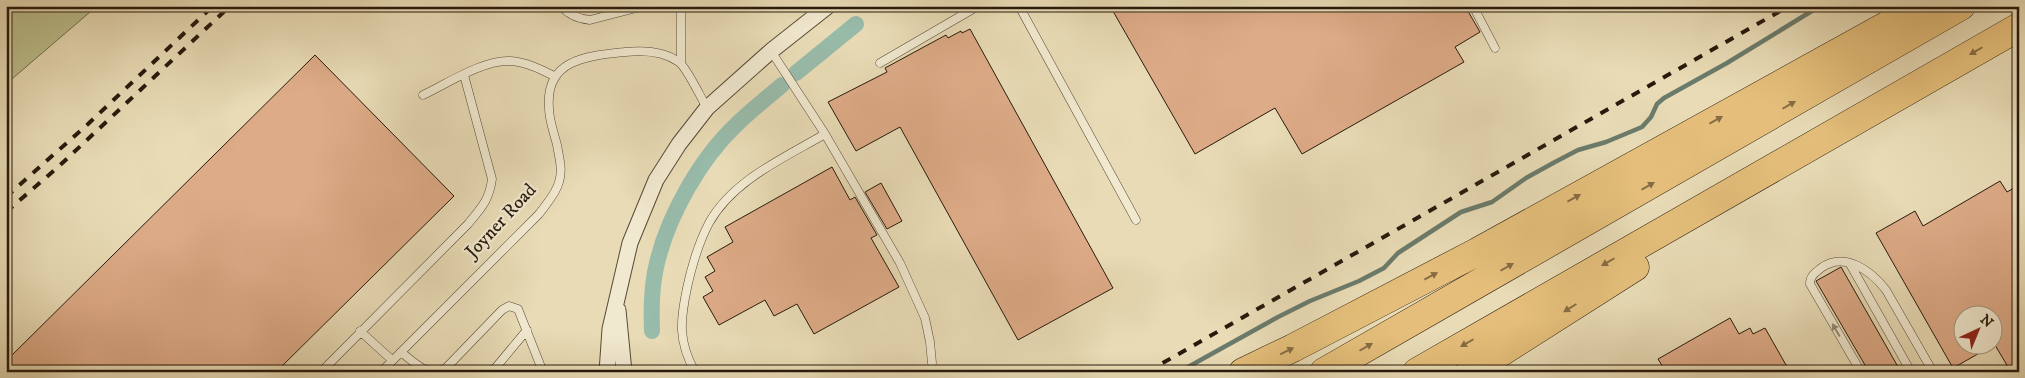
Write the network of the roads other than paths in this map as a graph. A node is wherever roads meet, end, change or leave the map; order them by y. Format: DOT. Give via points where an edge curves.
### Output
graph roads {
  1 [pos="561,6"];
  2 [pos="644,6"];
  3 [pos="681,6"];
  4 [pos="828,6"];
  5 [pos="978,6"];
  6 [pos="1019,6"];
  7 [pos="1473,6"];
  8 [pos="1922,6"];
  9 [pos="1960,6"];
  10 [pos="2019,26"];
  11 [pos="1495,48"];
  12 [pos="771,51"];
  13 [pos="681,63"];
  14 [pos="880,64"];
  15 [pos="464,75"];
  16 [pos="554,76"];
  17 [pos="423,95"];
  18 [pos="707,108"];
  19 [pos="1859,118"];
  20 [pos="825,134"];
  21 [pos="1136,220"];
  22 [pos="1850,264"];
  23 [pos="617,304"];
  24 [pos="527,330"];
  25 [pos="360,331"];
  26 [pos="401,352"];
  27 [pos="392,360"];
  28 [pos="932,363"];
  29 [pos="322,372"];
  30 [pos="381,372"];
  31 [pos="492,372"];
  32 [pos="543,372"];
  33 [pos="607,372"];
  34 [pos="624,372"];
  35 [pos="695,372"];
  36 [pos="1243,372"];
  37 [pos="1324,372"];
  38 [pos="1418,372"];
  39 [pos="1470,372"];
  40 [pos="1861,372"];
  41 [pos="1911,372"];
  42 [pos="1933,372"];
  1 -- 2 [label="lane" via="582,19 590,20"];
  3 -- 13 [label="lane"];
  4 -- 12 [label="street"];
  5 -- 14 [label="lane"];
  6 -- 21 [label="lane"];
  7 -- 11 [label="lane"];
  36 -- 8 [label="highway, one-way" via="1477,252"];
  37 -- 9 [label="highway, one-way"];
  10 -- 19 [label="highway, one-way"];
  12 -- 18 [label="street"];
  12 -- 20 [label="lane"];
  13 -- 16 [label="lane" via="642,50 574,62"];
  13 -- 18 [label="lane"];
  15 -- 16 [label="lane" via="487,64 508,60"];
  15 -- 17 [label="lane"];
  15 -- 25 [label="lane" via="492,179 490,194 468,224"];
  16 -- 26 [label="lane, Joyner Road" via="548,94 561,165 560,182 539,214"];
  18 -- 23 [label="street" via="656,180 630,243"];
  19 -- 38 [label="highway, one-way"];
  19 -- 39 [label="highway, one-way" via="1716,215"];
  20 -- 28 [label="lane" via="915,294 925,318"];
  20 -- 35 [label="lane" via="758,173 731,195 709,222 694,257 680,321 682,341"];
  40 -- 22 [label="lane, one-way" via="1810,284 1812,276 1823,267 1835,261"];
  22 -- 41 [label="lane"];
  22 -- 42 [label="lane" via="1871,274 1886,290"];
  23 -- 33 [label="street" via="610,329"];
  23 -- 34 [label="street"];
  24 -- 26 [label="lane" via="518,309 509,306 439,372 423,369"];
  24 -- 31 [label="lane"];
  24 -- 32 [label="lane"];
  25 -- 27 [label="lane"];
  25 -- 29 [label="lane"];
  26 -- 27 [label="lane, Joyner Road"];
  27 -- 30 [label="lane, Joyner Road"];
}
